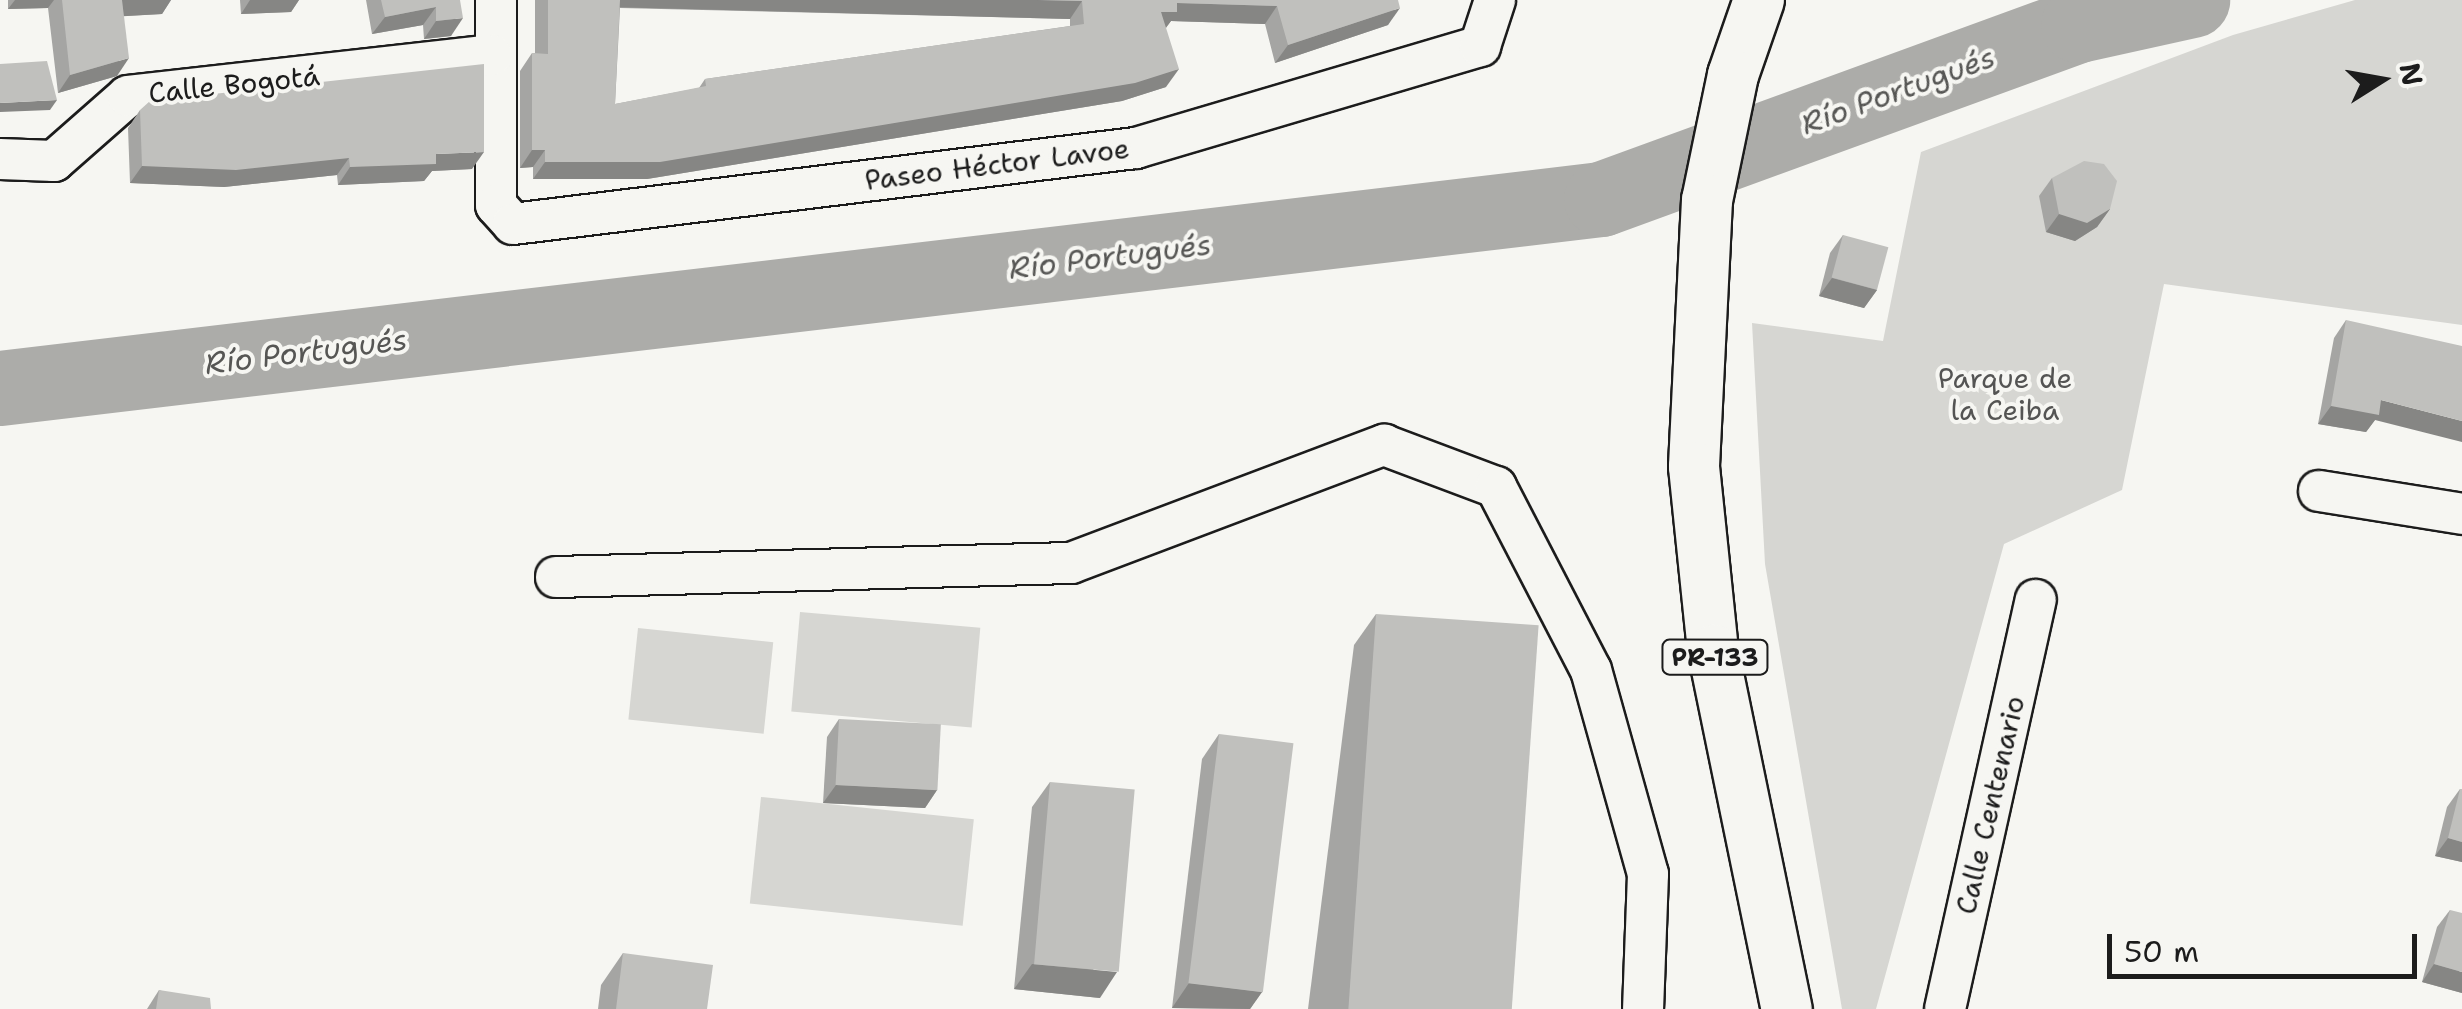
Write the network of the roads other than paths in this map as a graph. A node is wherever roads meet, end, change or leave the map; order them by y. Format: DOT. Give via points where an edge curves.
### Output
graph roads {
  1 [pos="496,0"];
  2 [pos="1752,9"];
  3 [pos="1493,18"];
  4 [pos="492,55"];
  5 [pos="0,159"];
  6 [pos="2318,490"];
  7 [pos="2462,514"];
  8 [pos="556,577"];
  9 [pos="2036,600"];
  10 [pos="1642,1009"];
  11 [pos="1788,1009"];
  12 [pos="1944,1009"];
  1 -- 4 [label="street"];
  2 -- 11 [label="main road, PR-133" via="1708,200 1697,298 1694,467 1714,650"];
  3 -- 4 [label="street, Paseo Héctor Lavoe" via="1136,148 513,224 496,205"];
  4 -- 5 [label="street, Calle Bogotá" via="128,96 54,161"];
  6 -- 7 [label="street"];
  8 -- 10 [label="street" via="1071,564 1384,445 1496,487 1586,656 1612,744 1648,874"];
  9 -- 12 [label="street, Calle Centenario"];
}
